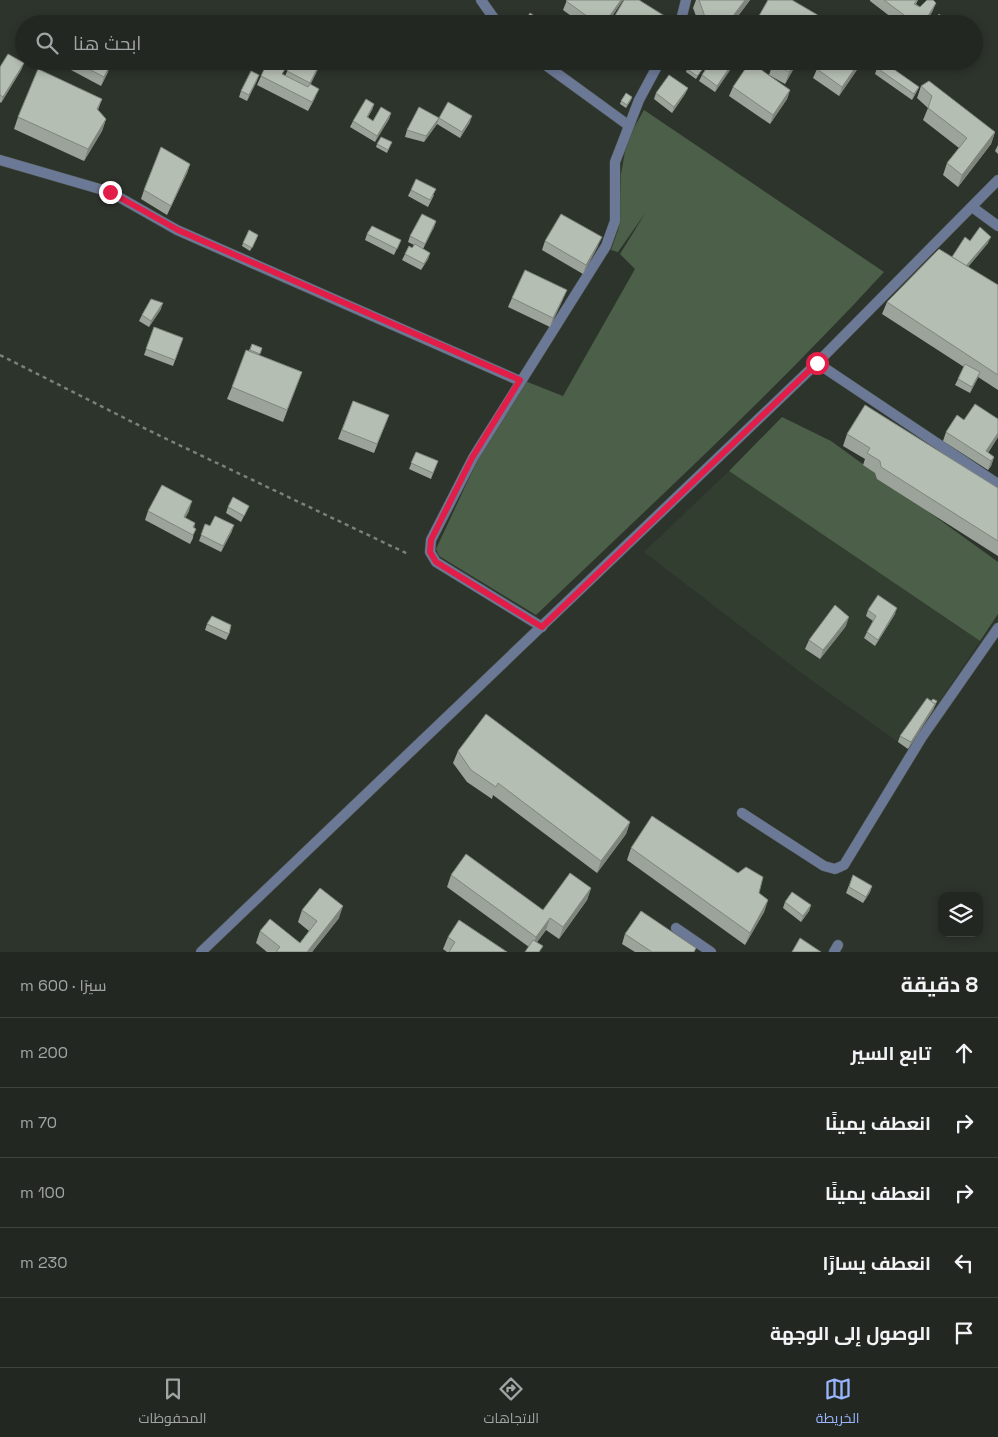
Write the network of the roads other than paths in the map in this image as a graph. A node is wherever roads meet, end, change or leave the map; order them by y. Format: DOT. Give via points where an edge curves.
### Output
graph roads {
  1 [pos="481,0"];
  2 [pos="686,0"];
  3 [pos="492,15"];
  4 [pos="682,15"];
  5 [pos="552,70"];
  6 [pos="655,70"];
  7 [pos="628,125"];
  8 [pos="0,160"];
  9 [pos="998,180"];
  10 [pos="972,207"];
  11 [pos="998,226"];
  12 [pos="817,363"];
  13 [pos="520,380"];
  14 [pos="998,484"];
  15 [pos="542,627"];
  16 [pos="998,628"];
  17 [pos="742,813"];
  18 [pos="676,928"];
  19 [pos="201,952"];
  20 [pos="710,952"];
  1 -- 3 [label="street"];
  2 -- 4 [label="street"];
  5 -- 7 [label="street"];
  6 -- 7 [label="street"];
  7 -- 13 [label="street" via="616,162 615,221 606,246"];
  8 -- 13 [label="street" via="110,192 178,230"];
  9 -- 10 [label="street"];
  10 -- 11 [label="street"];
  10 -- 12 [label="street"];
  12 -- 14 [label="street"];
  12 -- 15 [label="street"];
  13 -- 15 [label="street" via="472,458 431,540 430,552 436,562"];
  15 -- 19 [label="street"];
  16 -- 17 [label="street" via="922,737 844,865 835,869 824,866"];
  18 -- 20 [label="street"];
}
